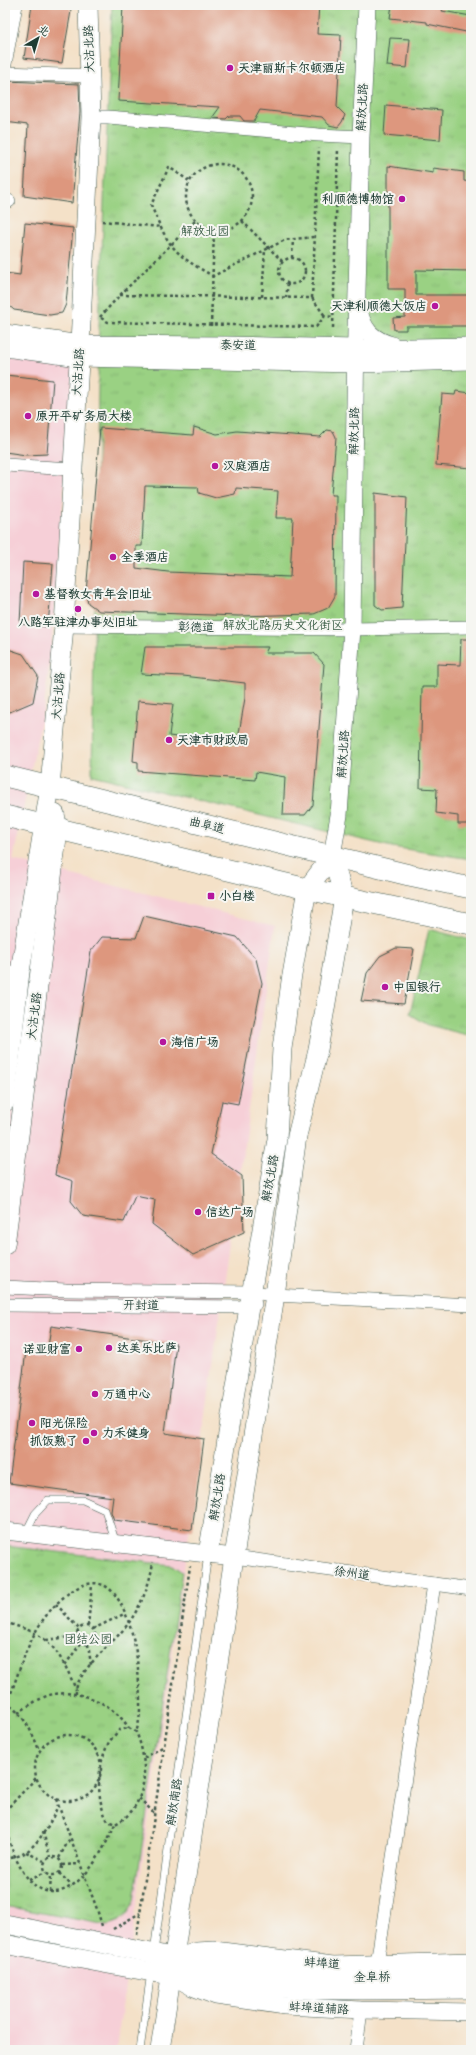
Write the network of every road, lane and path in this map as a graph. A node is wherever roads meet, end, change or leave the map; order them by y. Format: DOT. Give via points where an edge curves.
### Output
graph roads {
  1 [pos="16,5"];
  2 [pos="88,5"];
  3 [pos="367,5"];
  4 [pos="5,64"];
  5 [pos="5,73"];
  6 [pos="90,76"];
  7 [pos="90,117"];
  8 [pos="319,135"];
  9 [pos="338,136"];
  10 [pos="361,137"];
  11 [pos="189,181"];
  12 [pos="196,220"];
  13 [pos="242,220"];
  14 [pos="99,221"];
  15 [pos="160,227"];
  16 [pos="214,229"];
  17 [pos="314,236"];
  18 [pos="293,239"];
  19 [pos="170,246"];
  20 [pos="269,248"];
  21 [pos="265,250"];
  22 [pos="292,258"];
  23 [pos="283,262"];
  24 [pos="212,276"];
  25 [pos="288,283"];
  26 [pos="120,295"];
  27 [pos="212,296"];
  28 [pos="262,297"];
  29 [pos="286,298"];
  30 [pos="312,298"];
  31 [pos="356,300"];
  32 [pos="82,316"];
  33 [pos="325,316"];
  34 [pos="334,317"];
  35 [pos="101,318"];
  36 [pos="211,326"];
  37 [pos="333,328"];
  38 [pos="5,333"];
  39 [pos="471,346"];
  40 [pos="402,347"];
  41 [pos="5,348"];
  42 [pos="80,351"];
  43 [pos="355,356"];
  44 [pos="471,361"];
  45 [pos="5,465"];
  46 [pos="72,469"];
  47 [pos="64,626"];
  48 [pos="471,627"];
  49 [pos="352,629"];
  50 [pos="5,776"];
  51 [pos="50,787"];
  52 [pos="5,816"];
  53 [pos="51,828"];
  54 [pos="332,856"];
  55 [pos="471,888"];
  56 [pos="307,889"];
  57 [pos="344,897"];
  58 [pos="471,924"];
  59 [pos="13,970"];
  60 [pos="5,1102"];
  61 [pos="5,1245"];
  62 [pos="5,1287"];
  63 [pos="275,1295"];
  64 [pos="249,1299"];
  65 [pos="5,1305"];
  66 [pos="471,1305"];
  67 [pos="5,1531"];
  68 [pos="26,1533"];
  69 [pos="116,1543"];
  70 [pos="155,1548"];
  71 [pos="200,1553"];
  72 [pos="234,1557"];
  73 [pos="434,1584"];
  74 [pos="92,1585"];
  75 [pos="471,1589"];
  76 [pos="56,1604"];
  77 [pos="124,1614"];
  78 [pos="5,1622"];
  79 [pos="128,1624"];
  80 [pos="88,1626"];
  81 [pos="79,1629"];
  82 [pos="93,1629"];
  83 [pos="35,1633"];
  84 [pos="77,1636"];
  85 [pos="95,1637"];
  86 [pos="46,1640"];
  87 [pos="81,1643"];
  88 [pos="88,1644"];
  89 [pos="109,1645"];
  90 [pos="91,1664"];
  91 [pos="65,1665"];
  92 [pos="76,1690"];
  93 [pos="76,1694"];
  94 [pos="6,1703"];
  95 [pos="18,1713"];
  96 [pos="129,1728"];
  97 [pos="136,1732"];
  98 [pos="164,1746"];
  99 [pos="39,1750"];
  100 [pos="144,1758"];
  101 [pos="101,1772"];
  102 [pos="36,1778"];
  103 [pos="139,1798"];
  104 [pos="56,1799"];
  105 [pos="58,1804"];
  106 [pos="5,1811"];
  107 [pos="154,1814"];
  108 [pos="115,1824"];
  109 [pos="5,1826"];
  110 [pos="43,1832"];
  111 [pos="70,1838"];
  112 [pos="26,1852"];
  113 [pos="50,1856"];
  114 [pos="14,1857"];
  115 [pos="59,1858"];
  116 [pos="5,1859"];
  117 [pos="44,1861"];
  118 [pos="80,1864"];
  119 [pos="62,1865"];
  120 [pos="46,1872"];
  121 [pos="59,1873"];
  122 [pos="51,1875"];
  123 [pos="85,1875"];
  124 [pos="29,1879"];
  125 [pos="72,1886"];
  126 [pos="50,1892"];
  127 [pos="5,1924"];
  128 [pos="103,1929"];
  129 [pos="5,1944"];
  130 [pos="134,1950"];
  131 [pos="471,1961"];
  132 [pos="159,1963"];
  133 [pos="377,1964"];
  134 [pos="471,1973"];
  135 [pos="249,1977"];
  136 [pos="471,1989"];
  137 [pos="361,2010"];
  138 [pos="471,2012"];
  139 [pos="140,2050"];
  140 [pos="160,2050"];
  141 [pos="356,2050"];
  1 -- 4 [label="street"];
  2 -- 6 [label="main road, 大沽北路"];
  3 -- 10 [label="street, 解放北路"];
  5 -- 6 [label="street"];
  6 -- 7 [label="main road, 大沽北路"];
  7 -- 8 [label="street"];
  7 -- 32 [label="main road, 大沽北路"];
  8 -- 9 [label="street"];
  8 -- 17 [label="path"];
  9 -- 10 [label="street"];
  9 -- 34 [label="path"];
  10 -- 31 [label="street, 解放北路"];
  11 -- 12 [label="path" via="186,195 188,209"];
  11 -- 13 [label="path" via="198,171 210,164 224,163 237,168 247,178 252,191 252,205"];
  11 -- 15 [label="path" via="169,167 151,205"];
  12 -- 16 [label="path"];
  12 -- 19 [label="path"];
  13 -- 16 [label="path" via="235,226 222,230"];
  13 -- 20 [label="path"];
  14 -- 15 [label="path"];
  15 -- 19 [label="path"];
  16 -- 24 [label="path"];
  17 -- 18 [label="path"];
  17 -- 30 [label="path"];
  18 -- 20 [label="path"];
  18 -- 22 [label="path"];
  19 -- 24 [label="path" via="184,259"];
  19 -- 26 [label="path"];
  20 -- 21 [label="path"];
  20 -- 23 [label="path"];
  21 -- 24 [label="path"];
  21 -- 28 [label="path"];
  22 -- 23 [label="path"];
  22 -- 25 [label="path" via="303,264 305,270 300,281"];
  23 -- 25 [label="path" via="280,274"];
  24 -- 27 [label="path"];
  25 -- 29 [label="path"];
  26 -- 27 [label="path"];
  26 -- 35 [label="path"];
  27 -- 28 [label="path"];
  27 -- 36 [label="path"];
  28 -- 29 [label="path"];
  29 -- 30 [label="path"];
  30 -- 33 [label="path"];
  31 -- 40 [label="street" via="362,322 370,335"];
  31 -- 43 [label="street, 解放北路"];
  32 -- 35 [label="path"];
  32 -- 42 [label="main road, 大沽北路"];
  33 -- 34 [label="path"];
  33 -- 36 [label="path" via="316,327"];
  34 -- 37 [label="path"];
  35 -- 36 [label="path" via="108,322"];
  38 -- 42 [label="street, 泰安道"];
  39 -- 40 [label="street, 泰安道"];
  40 -- 43 [label="street, 泰安道"];
  41 -- 42 [label="street, 泰安道"];
  42 -- 43 [label="street, 泰安道" via="228,344"];
  42 -- 46 [label="main road, 大沽北路"];
  43 -- 44 [label="street, 泰安道"];
  43 -- 49 [label="street, 解放北路"];
  45 -- 46 [label="street"];
  46 -- 47 [label="main road, 大沽北路"];
  47 -- 49 [label="street, 彰德道"];
  47 -- 51 [label="main road, 大沽北路"];
  48 -- 49 [label="street, 彰德道"];
  49 -- 54 [label="street, 解放北路" via="339,815"];
  50 -- 51 [label="main road, 曲阜道"];
  51 -- 53 [label="main road, 大沽北路"];
  51 -- 54 [label="main road, 曲阜道"];
  52 -- 53 [label="main road"];
  53 -- 56 [label="main road"];
  53 -- 59 [label="main road, 大沽北路"];
  53 -- 61 [label="main road, 大沽北路"];
  54 -- 55 [label="main road, 曲阜道"];
  54 -- 56 [label="main road, 解放北路"];
  54 -- 57 [label="main road, 解放北路"];
  56 -- 57 [label="main road"];
  56 -- 64 [label="main road, 解放北路" via="282,1049 277,1139"];
  57 -- 58 [label="main road"];
  57 -- 63 [label="main road, 解放北路" via="318,1050 297,1136"];
  59 -- 60 [label="main road, 大沽北路"];
  62 -- 64 [label="street, 开封道"];
  63 -- 64 [label="street, 开封道"];
  63 -- 66 [label="street, 开封道"];
  63 -- 72 [label="main road, 解放北路"];
  64 -- 65 [label="street, 开封道"];
  64 -- 71 [label="main road, 解放北路"];
  67 -- 68 [label="street"];
  68 -- 69 [label="street"];
  68 -- 69 [label="lane" via="35,1514 48,1500 83,1500 106,1510"];
  69 -- 70 [label="street"];
  70 -- 71 [label="street"];
  70 -- 79 [label="path" via="152,1574 142,1601"];
  71 -- 72 [label="street"];
  71 -- 98 [label="path"];
  71 -- 132 [label="lane, 解放南路"];
  72 -- 73 [label="street, 徐州道"];
  72 -- 132 [label="main road, 解放南路" via="180,1916"];
  73 -- 75 [label="street, 徐州道"];
  73 -- 133 [label="street"];
  74 -- 76 [label="path" via="77,1587"];
  74 -- 77 [label="path" via="103,1586 116,1596"];
  74 -- 80 [label="path"];
  76 -- 81 [label="path"];
  76 -- 83 [label="path"];
  77 -- 79 [label="path"];
  77 -- 82 [label="path"];
  78 -- 83 [label="path"];
  79 -- 89 [label="path"];
  79 -- 97 [label="path" via="136,1650 139,1685 139,1724"];
  80 -- 81 [label="path"];
  80 -- 82 [label="path"];
  81 -- 84 [label="path"];
  82 -- 85 [label="path"];
  83 -- 86 [label="path"];
  83 -- 94 [label="path"];
  84 -- 86 [label="path"];
  84 -- 87 [label="path"];
  85 -- 88 [label="path" via="93,1642"];
  85 -- 89 [label="path"];
  86 -- 91 [label="path"];
  87 -- 88 [label="path"];
  87 -- 91 [label="path"];
  88 -- 90 [label="path"];
  89 -- 90 [label="path"];
  90 -- 92 [label="path"];
  91 -- 92 [label="path"];
  92 -- 93 [label="path"];
  93 -- 95 [label="path" via="53,1694"];
  93 -- 96 [label="path" via="106,1705 118,1713"];
  94 -- 95 [label="path"];
  95 -- 99 [label="path" via="31,1729"];
  96 -- 97 [label="path"];
  96 -- 101 [label="path" via="119,1730 109,1742"];
  97 -- 100 [label="path"];
  98 -- 100 [label="path"];
  98 -- 107 [label="path"];
  99 -- 101 [label="path" via="48,1740 60,1735 85,1739 100,1759"];
  99 -- 102 [label="path" via="34,1764"];
  100 -- 103 [label="path" via="143,1784"];
  101 -- 104 [label="path" via="96,1786 85,1796 71,1801"];
  101 -- 108 [label="path" via="101,1803 108,1821"];
  102 -- 104 [label="path" via="44,1791"];
  102 -- 106 [label="path"];
  103 -- 107 [label="path"];
  103 -- 108 [label="path" via="124,1820"];
  104 -- 105 [label="path"];
  105 -- 110 [label="path" via="54,1817"];
  105 -- 111 [label="path"];
  107 -- 130 [label="path"];
  108 -- 123 [label="path" via="97,1859"];
  109 -- 114 [label="path"];
  110 -- 112 [label="path"];
  110 -- 113 [label="path"];
  111 -- 115 [label="path"];
  111 -- 118 [label="path"];
  112 -- 114 [label="path"];
  112 -- 117 [label="path"];
  113 -- 115 [label="path"];
  113 -- 117 [label="path"];
  114 -- 116 [label="path"];
  114 -- 124 [label="path"];
  115 -- 119 [label="path"];
  117 -- 120 [label="path" via="43,1867"];
  118 -- 119 [label="path"];
  118 -- 123 [label="path"];
  119 -- 121 [label="path"];
  120 -- 122 [label="path"];
  120 -- 124 [label="path"];
  121 -- 122 [label="path"];
  121 -- 125 [label="path"];
  122 -- 126 [label="path"];
  123 -- 125 [label="path"];
  123 -- 128 [label="path"];
  124 -- 126 [label="path" via="41,1890"];
  125 -- 126 [label="path" via="56,1893"];
  127 -- 130 [label="main road, 蚌埠道"];
  129 -- 132 [label="main road, 蚌埠道" via="117,1966"];
  130 -- 132 [label="main road, 蚌埠道"];
  131 -- 133 [label="street, 蚌埠道"];
  132 -- 133 [label="street, 蚌埠道" via="197,1951 214,1950 333,1965"];
  132 -- 135 [label="main road, 蚌埠道"];
  132 -- 137 [label="street, 蚌埠道辅路" via="192,1987 216,1996 285,2006"];
  132 -- 139 [label="lane, 解放南路"];
  132 -- 140 [label="main road, 解放南路"];
  134 -- 135 [label="main road, 金阜桥" via="354,1977 284,1974"];
  135 -- 136 [label="main road, 金阜桥" via="354,1991"];
  137 -- 138 [label="street, 蚌埠道辅路"];
  137 -- 141 [label="street"];
}
